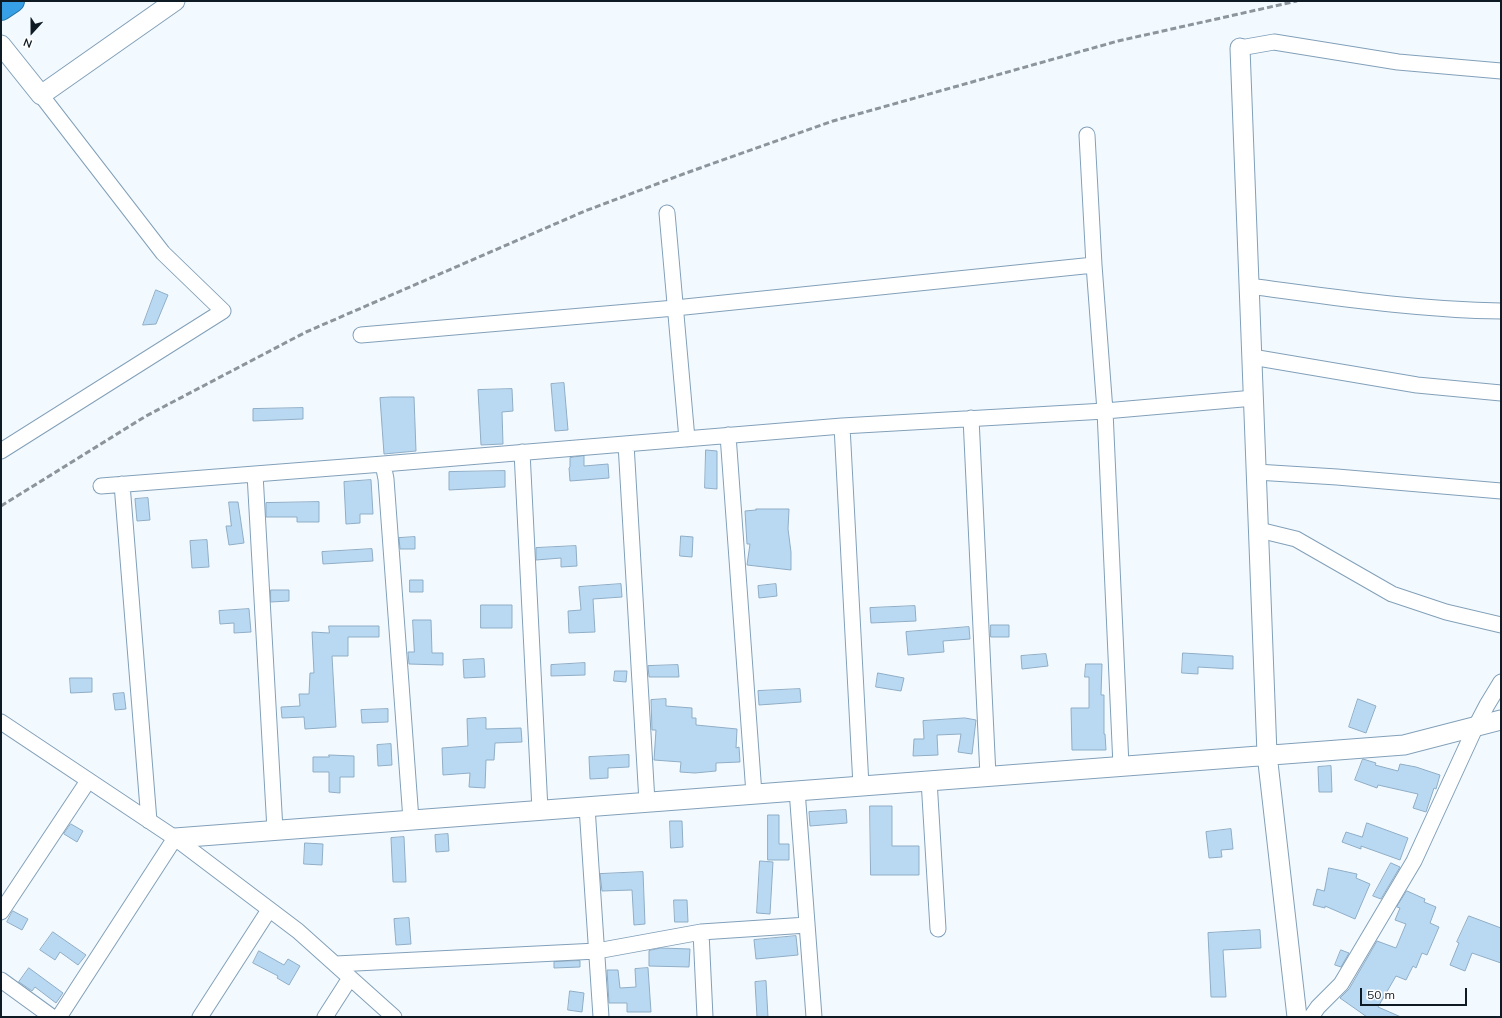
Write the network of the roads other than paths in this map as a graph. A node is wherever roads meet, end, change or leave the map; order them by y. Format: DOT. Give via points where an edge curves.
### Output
graph roads {
  1 [pos="13,1"];
  2 [pos="175,1"];
  3 [pos="1,9"];
  4 [pos="1240,48"];
  5 [pos="4,50"];
  6 [pos="1501,71"];
  7 [pos="41,95"];
  8 [pos="1087,135"];
  9 [pos="667,213"];
  10 [pos="1094,265"];
  11 [pos="1249,286"];
  12 [pos="675,308"];
  13 [pos="1501,310"];
  14 [pos="361,335"];
  15 [pos="1252,357"];
  16 [pos="1501,393"];
  17 [pos="1254,398"];
  18 [pos="1105,411"];
  19 [pos="971,418"];
  20 [pos="842,426"];
  21 [pos="728,435"];
  22 [pos="687,438"];
  23 [pos="626,444"];
  24 [pos="1,451"];
  25 [pos="522,452"];
  26 [pos="383,464"];
  27 [pos="1256,472"];
  28 [pos="255,474"];
  29 [pos="122,484"];
  30 [pos="101,486"];
  31 [pos="1501,491"];
  32 [pos="1259,530"];
  33 [pos="1501,625"];
  34 [pos="1501,682"];
  35 [pos="1501,720"];
  36 [pos="1,722"];
  37 [pos="1476,726"];
  38 [pos="1267,754"];
  39 [pos="1121,766"];
  40 [pos="988,776"];
  41 [pos="929,780"];
  42 [pos="88,781"];
  43 [pos="861,786"];
  44 [pos="797,790"];
  45 [pos="754,794"];
  46 [pos="648,802"];
  47 [pos="587,807"];
  48 [pos="540,810"];
  49 [pos="411,820"];
  50 [pos="149,821"];
  51 [pos="275,830"];
  52 [pos="175,838"];
  53 [pos="270,910"];
  54 [pos="1,912"];
  55 [pos="807,925"];
  56 [pos="938,929"];
  57 [pos="701,932"];
  58 [pos="597,951"];
  59 [pos="336,964"];
  60 [pos="350,978"];
  61 [pos="1,980"];
  62 [pos="52,1017"];
  63 [pos="59,1017"];
  64 [pos="200,1017"];
  65 [pos="325,1017"];
  66 [pos="394,1017"];
  67 [pos="601,1017"];
  68 [pos="706,1017"];
  69 [pos="814,1017"];
  70 [pos="1297,1017"];
  71 [pos="1311,1017"];
  1 -- 3 [label="highway"];
  2 -- 7 [label="street"];
  4 -- 6 [label="street" via="1274,42 1398,62"];
  4 -- 11 [label="street"];
  5 -- 7 [label="street"];
  7 -- 24 [label="street" via="163,253 223,311"];
  8 -- 10 [label="street"];
  9 -- 12 [label="street"];
  10 -- 12 [label="street"];
  10 -- 18 [label="street"];
  11 -- 13 [label="street" via="1388,305"];
  11 -- 15 [label="street"];
  12 -- 14 [label="street"];
  12 -- 22 [label="street"];
  15 -- 16 [label="street" via="1417,385"];
  15 -- 17 [label="street"];
  17 -- 18 [label="street"];
  17 -- 27 [label="street"];
  18 -- 19 [label="street"];
  18 -- 39 [label="street"];
  19 -- 20 [label="street"];
  19 -- 40 [label="street"];
  20 -- 21 [label="street"];
  20 -- 43 [label="street"];
  21 -- 22 [label="street"];
  21 -- 45 [label="street"];
  22 -- 23 [label="street"];
  23 -- 25 [label="street"];
  23 -- 46 [label="street"];
  25 -- 26 [label="street"];
  25 -- 48 [label="street"];
  26 -- 28 [label="street"];
  26 -- 49 [label="street"];
  27 -- 31 [label="street"];
  27 -- 32 [label="street"];
  28 -- 29 [label="street"];
  28 -- 51 [label="street"];
  29 -- 30 [label="street"];
  29 -- 50 [label="street"];
  32 -- 33 [label="street" via="1296,538 1392,594 1446,612"];
  32 -- 38 [label="street"];
  34 -- 37 [label="street"];
  35 -- 37 [label="street"];
  36 -- 42 [label="street"];
  37 -- 38 [label="street" via="1404,745"];
  37 -- 71 [label="street" via="1414,861 1341,984"];
  38 -- 39 [label="street"];
  38 -- 70 [label="street"];
  39 -- 40 [label="street"];
  40 -- 41 [label="street"];
  41 -- 43 [label="street"];
  41 -- 56 [label="street"];
  42 -- 50 [label="street"];
  42 -- 54 [label="street"];
  43 -- 44 [label="street"];
  44 -- 45 [label="street"];
  44 -- 55 [label="street"];
  45 -- 46 [label="street"];
  46 -- 47 [label="street"];
  47 -- 48 [label="street"];
  47 -- 58 [label="street"];
  48 -- 49 [label="street"];
  49 -- 51 [label="street"];
  50 -- 52 [label="street"];
  51 -- 52 [label="street"];
  52 -- 53 [label="street"];
  52 -- 63 [label="street"];
  53 -- 59 [label="street"];
  53 -- 64 [label="street"];
  55 -- 57 [label="street"];
  55 -- 69 [label="street"];
  57 -- 58 [label="street"];
  57 -- 68 [label="street"];
  58 -- 59 [label="street"];
  58 -- 67 [label="street"];
  59 -- 60 [label="street"];
  60 -- 65 [label="street"];
  60 -- 66 [label="street"];
  61 -- 62 [label="street"];
}
